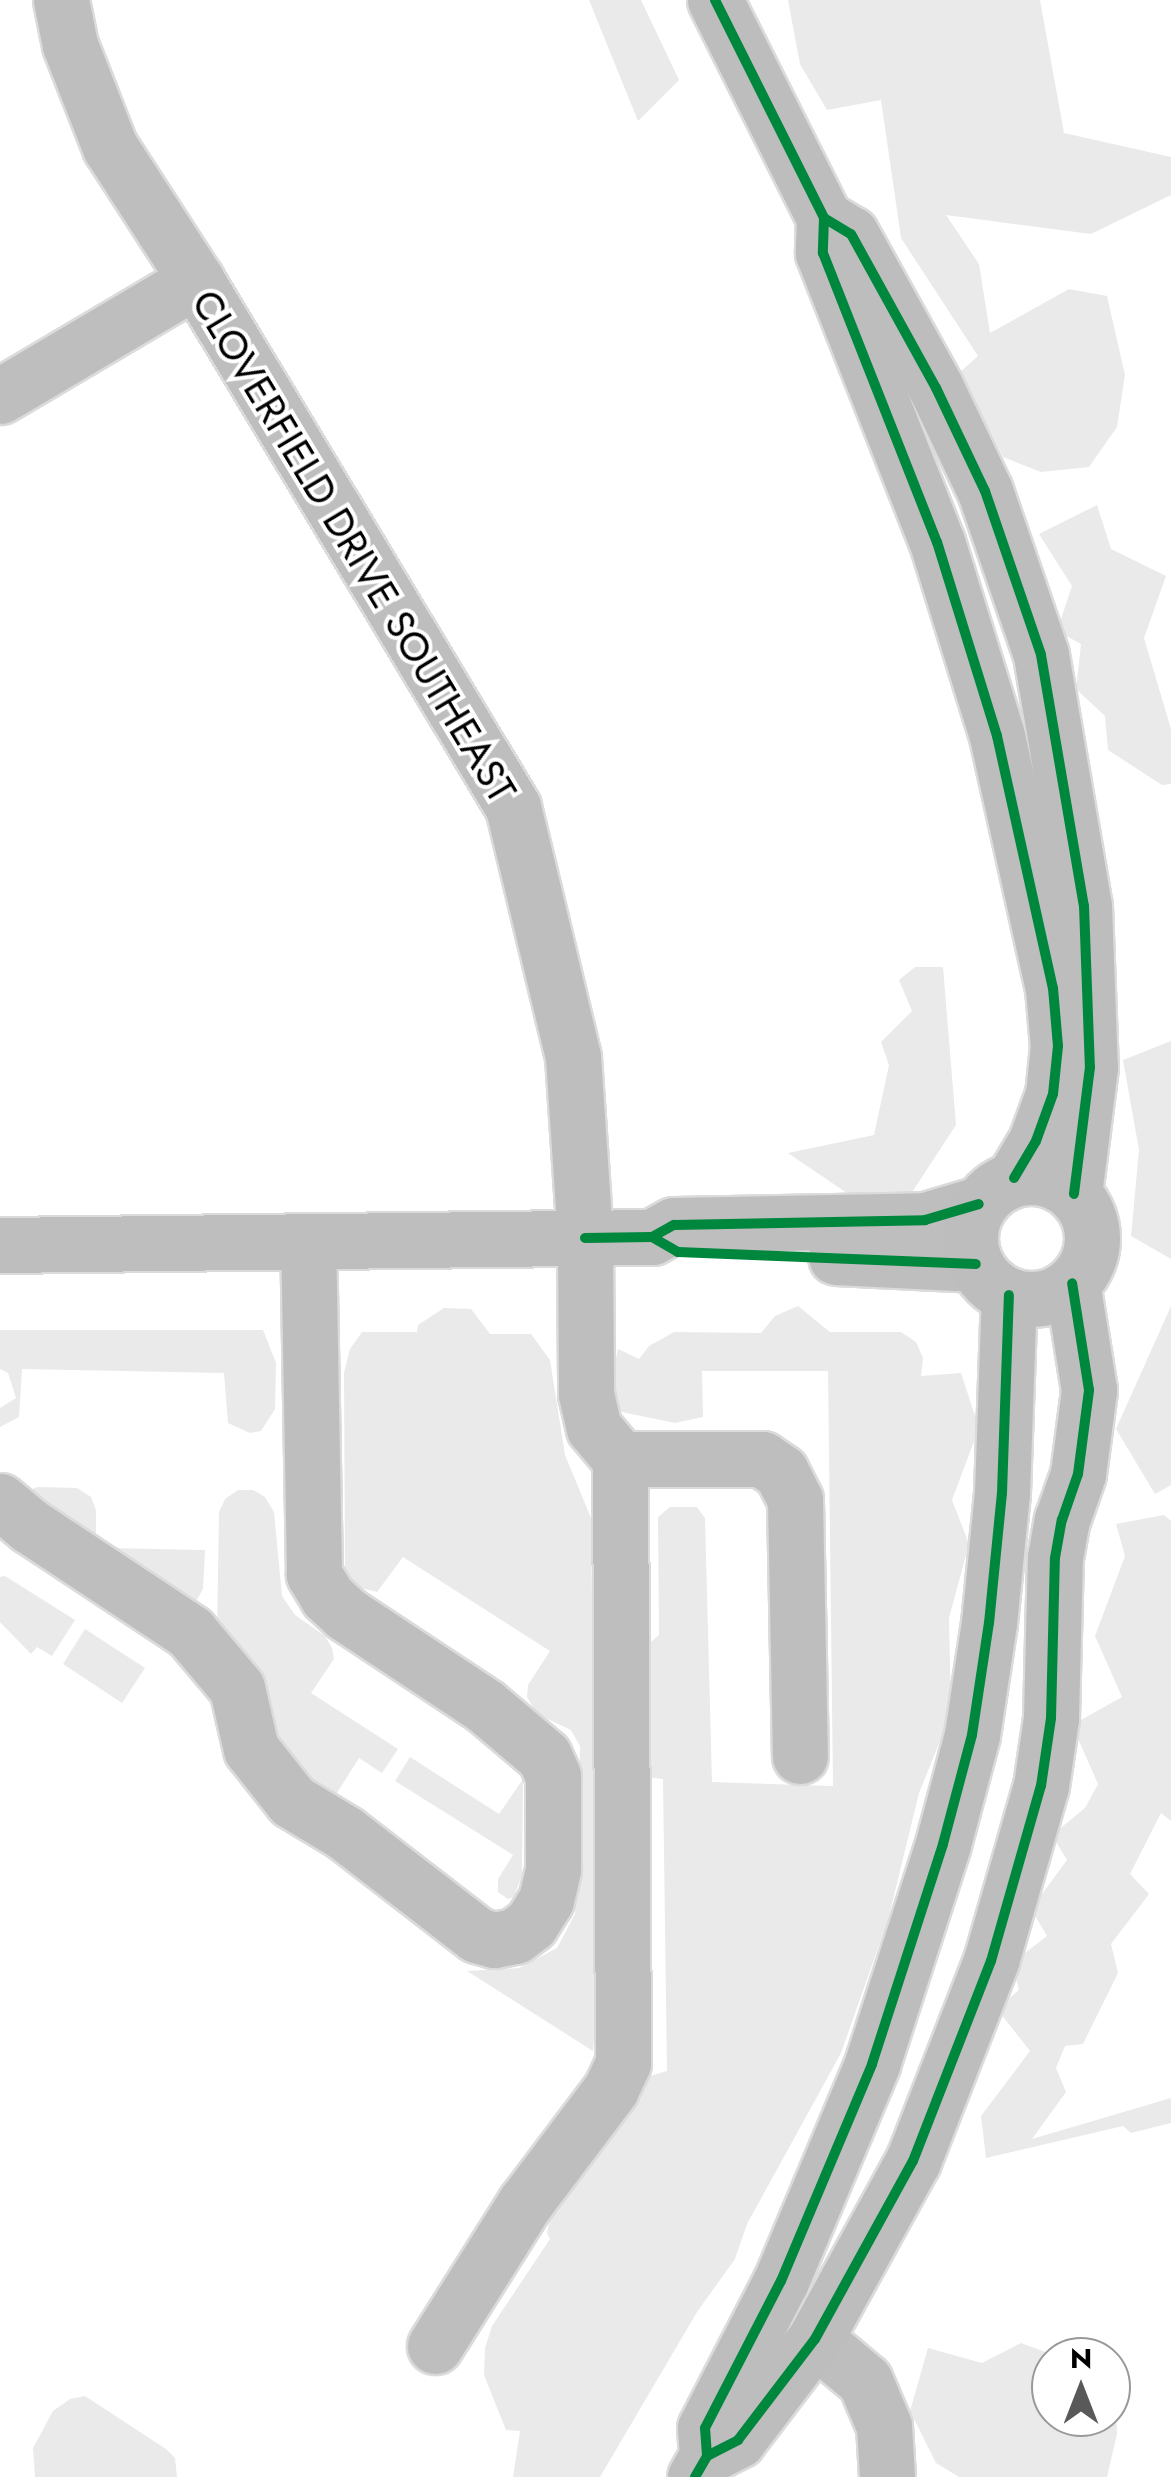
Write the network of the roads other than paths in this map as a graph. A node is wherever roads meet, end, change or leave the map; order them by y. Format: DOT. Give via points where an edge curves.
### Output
graph roads {
  1 [pos="62,0"];
  2 [pos="715,0"];
  3 [pos="824,218"];
  4 [pos="196,280"];
  5 [pos="0,396"];
  6 [pos="997,1191"];
  7 [pos="1074,1194"];
  8 [pos="652,1237"];
  9 [pos="585,1238"];
  10 [pos="308,1242"];
  11 [pos="0,1245"];
  12 [pos="992,1279"];
  13 [pos="1072,1283"];
  14 [pos="620,1459"];
  15 [pos="0,1501"];
  16 [pos="800,1756"];
  17 [pos="815,2339"];
  18 [pos="435,2346"];
  19 [pos="701,2466"];
  20 [pos="887,2477"];
  1 -- 4 [label="street, CLOVERFIELD DRIVE SOUTHEAST" via="70,46 110,148"];
  2 -- 3 [label="main road"];
  3 -- 6 [label="main road" via="822,253 972,646 1054,988 1054,1094 1036,1141"];
  3 -- 7 [label="main road" via="851,234 936,388 985,491 1040,655 1084,906 1090,1067"];
  4 -- 5 [label="street"];
  4 -- 9 [label="street, CLOVERFIELD DRIVE SOUTHEAST" via="512,807 573,1057"];
  6 -- 7 [label="main road" via="1040,1177"];
  6 -- 8 [label="street" via="925,1220 674,1226"];
  6 -- 12 [label="main road" via="970,1244"];
  7 -- 13 [label="main road" via="1092,1234 1088,1259"];
  8 -- 9 [label="street"];
  8 -- 12 [label="street" via="678,1252"];
  9 -- 10 [label="street"];
  9 -- 14 [label="street, CLOVERFIELD DRIVE SOUTHEAST" via="586,1394 594,1428"];
  10 -- 11 [label="street"];
  10 -- 15 [label="street" via="314,1574 346,1614 486,1706 544,1756 553,1776 553,1869 532,1924 515,1936 477,1935 345,1833 292,1801 250,1749 237,1688 190,1632"];
  12 -- 13 [label="main road" via="1036,1300"];
  12 -- 19 [label="main road" via="1002,1493 972,1735 872,2064 788,2263 706,2428"];
  13 -- 17 [label="main road" via="1089,1390 1078,1474 1056,1558 1052,1718 1040,1786 962,2042 913,2161"];
  14 -- 16 [label="street" via="762,1459 781,1472 795,1500"];
  14 -- 18 [label="street" via="623,2063"];
  17 -- 19 [label="main road" via="738,2440"];
  17 -- 20 [label="street" via="865,2381 884,2426"];
}
